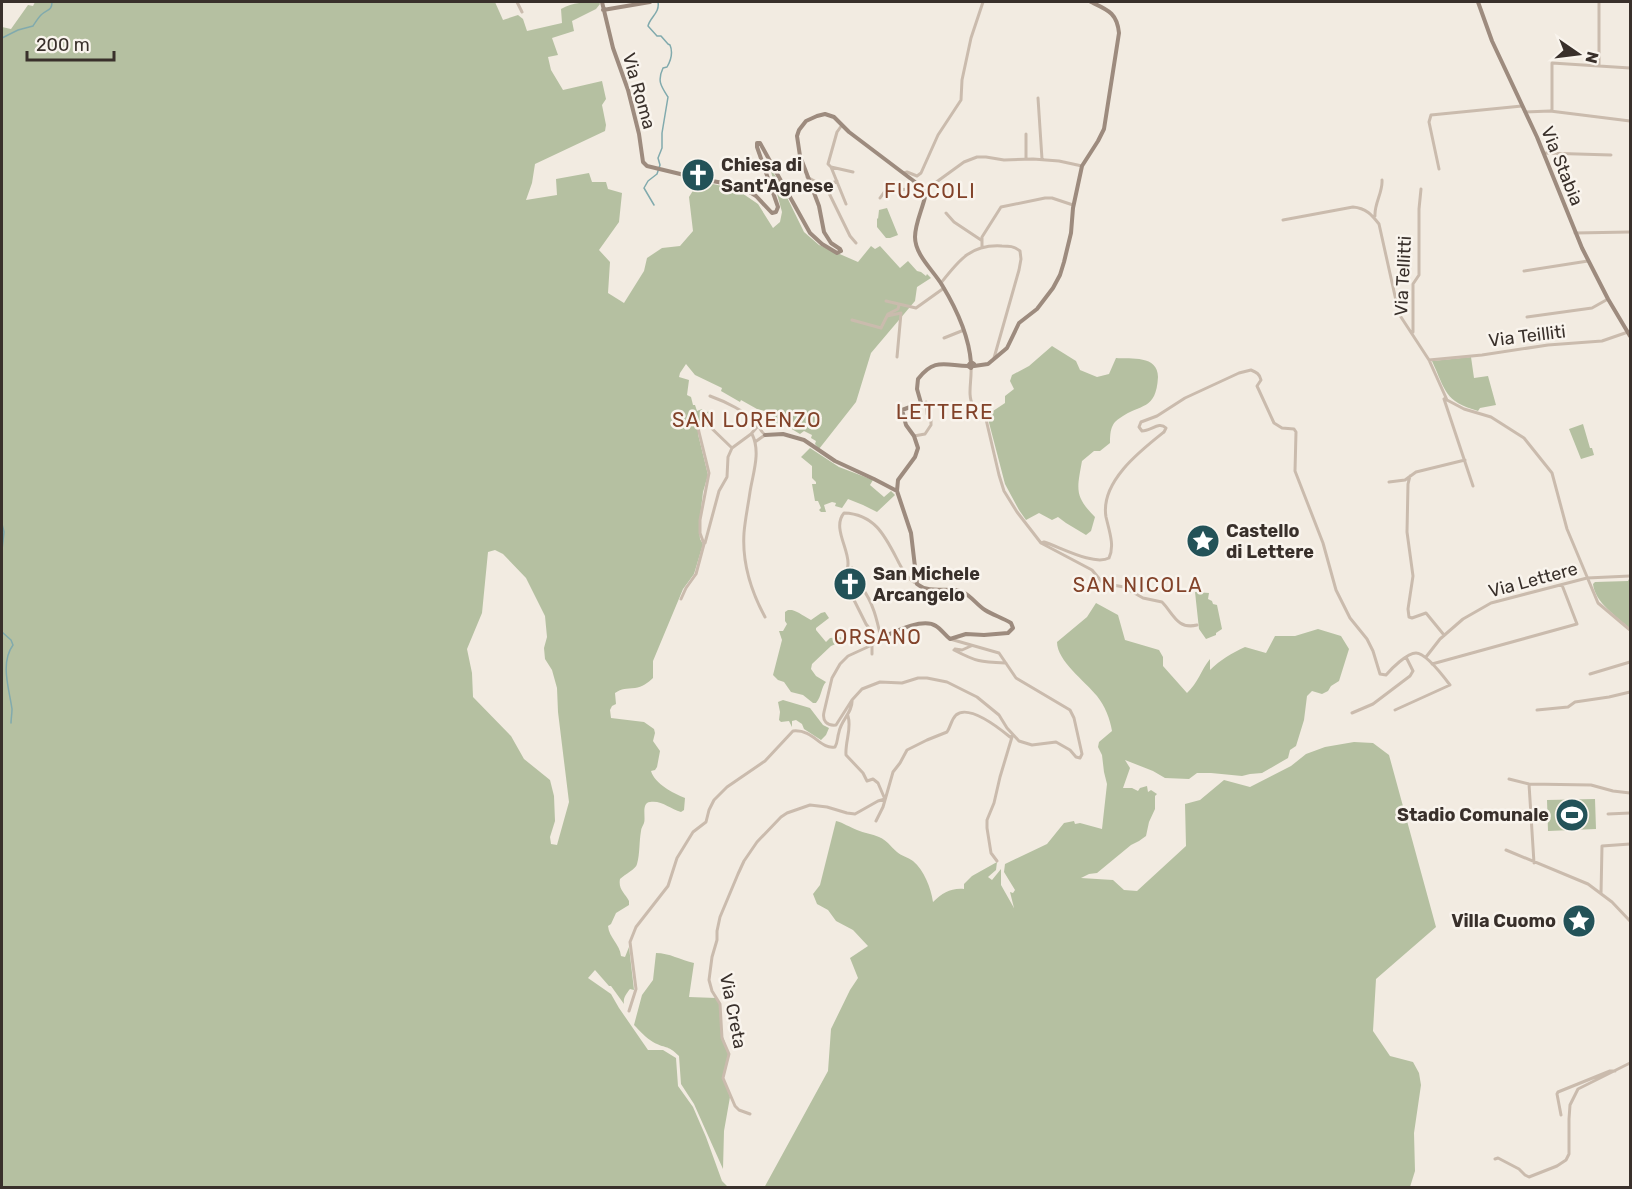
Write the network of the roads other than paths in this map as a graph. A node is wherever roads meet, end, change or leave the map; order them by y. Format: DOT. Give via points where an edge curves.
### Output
graph roads {
  1 [pos="517,2"];
  2 [pos="602,2"];
  3 [pos="648,2"];
  4 [pos="983,2"];
  5 [pos="1091,2"];
  6 [pos="1478,2"];
  7 [pos="1599,2"];
  8 [pos="603,10"];
  9 [pos="522,12"];
  10 [pos="1599,66"];
  11 [pos="1630,68"];
  12 [pos="1038,98"];
  13 [pos="1522,106"];
  14 [pos="1525,111"];
  15 [pos="1552,111"];
  16 [pos="1630,121"];
  17 [pos="842,124"];
  18 [pos="1026,134"];
  19 [pos="1544,153"];
  20 [pos="1611,155"];
  21 [pos="1026,159"];
  22 [pos="1042,160"];
  23 [pos="1082,166"];
  24 [pos="831,167"];
  25 [pos="1439,170"];
  26 [pos="853,172"];
  27 [pos="903,174"];
  28 [pos="807,177"];
  29 [pos="1382,180"];
  30 [pos="837,182"];
  31 [pos="825,186"];
  32 [pos="1421,189"];
  33 [pos="923,190"];
  34 [pos="880,198"];
  35 [pos="846,204"];
  36 [pos="1073,205"];
  37 [pos="946,213"];
  38 [pos="1375,218"];
  39 [pos="1283,220"];
  40 [pos="1630,232"];
  41 [pos="1575,233"];
  42 [pos="981,240"];
  43 [pos="856,243"];
  44 [pos="982,246"];
  45 [pos="1588,261"];
  46 [pos="1524,271"];
  47 [pos="941,283"];
  48 [pos="944,288"];
  49 [pos="1608,299"];
  50 [pos="886,301"];
  51 [pos="899,305"];
  52 [pos="887,316"];
  53 [pos="1527,317"];
  54 [pos="852,320"];
  55 [pos="964,330"];
  56 [pos="1413,333"];
  57 [pos="1629,334"];
  58 [pos="944,338"];
  59 [pos="897,357"];
  60 [pos="994,358"];
  61 [pos="1429,360"];
  62 [pos="971,366"];
  63 [pos="1443,391"];
  64 [pos="710,396"];
  65 [pos="923,402"];
  66 [pos="758,426"];
  67 [pos="752,434"];
  68 [pos="765,435"];
  69 [pos="914,436"];
  70 [pos="755,442"];
  71 [pos="732,448"];
  72 [pos="1465,460"];
  73 [pos="1410,476"];
  74 [pos="1389,482"];
  75 [pos="1473,486"];
  76 [pos="897,491"];
  77 [pos="1041,543"];
  78 [pos="704,544"];
  79 [pos="852,568"];
  80 [pos="1630,576"];
  81 [pos="1587,578"];
  82 [pos="917,584"];
  83 [pos="1562,585"];
  84 [pos="862,588"];
  85 [pos="852,594"];
  86 [pos="681,599"];
  87 [pos="765,617"];
  88 [pos="1197,625"];
  89 [pos="1630,630"];
  90 [pos="1444,635"];
  91 [pos="881,638"];
  92 [pos="950,639"];
  93 [pos="874,643"];
  94 [pos="971,646"];
  95 [pos="872,654"];
  96 [pos="1406,657"];
  97 [pos="1426,657"];
  98 [pos="1630,662"];
  99 [pos="1006,663"];
  100 [pos="1432,664"];
  101 [pos="1590,674"];
  102 [pos="1630,692"];
  103 [pos="852,700"];
  104 [pos="1395,710"];
  105 [pos="1537,710"];
  106 [pos="1352,713"];
  107 [pos="848,714"];
  108 [pos="1011,738"];
  109 [pos="1509,779"];
  110 [pos="1528,784"];
  111 [pos="1630,793"];
  112 [pos="885,799"];
  113 [pos="1630,813"];
  114 [pos="1608,814"];
  115 [pos="876,821"];
  116 [pos="1630,844"];
  117 [pos="1506,850"];
  118 [pos="997,861"];
  119 [pos="1534,863"];
  120 [pos="1601,894"];
  121 [pos="1630,921"];
  122 [pos="628,1011"];
  123 [pos="1630,1063"];
  124 [pos="1615,1071"];
  125 [pos="750,1114"];
  126 [pos="1561,1115"];
  127 [pos="1495,1159"];
  1 -- 9 [label="street"];
  2 -- 8 [label="street, Via Roma"];
  3 -- 8 [label="street"];
  4 -- 27 [label="street" via="975,22 961,100 938,135 921,173"];
  5 -- 23 [label="street" via="1114,15 1119,33 1104,129"];
  6 -- 13 [label="street, Via Stabia"];
  7 -- 10 [label="street"];
  8 -- 28 [label="street, Via Roma" via="628,90 643,162 649,167 740,186 772,213 778,207 757,147 760,142 810,233 837,253 841,251 824,232"];
  10 -- 11 [label="street"];
  10 -- 15 [label="street" via="1552,63"];
  12 -- 22 [label="street"];
  13 -- 14 [label="street, Via Stabia"];
  13 -- 25 [label="street" via="1431,115"];
  14 -- 15 [label="street"];
  14 -- 19 [label="street, Via Stabia"];
  15 -- 16 [label="street"];
  17 -- 24 [label="street" via="831,150"];
  17 -- 27 [label="street"];
  17 -- 28 [label="street" via="825,114 806,121 799,130 800,156"];
  18 -- 21 [label="street"];
  19 -- 20 [label="street"];
  19 -- 41 [label="street, Via Stabia"];
  21 -- 22 [label="street"];
  21 -- 33 [label="street" via="971,159"];
  22 -- 23 [label="street"];
  23 -- 36 [label="street"];
  24 -- 26 [label="street"];
  24 -- 30 [label="street"];
  27 -- 33 [label="street"];
  28 -- 31 [label="street"];
  29 -- 38 [label="street"];
  30 -- 31 [label="street"];
  30 -- 35 [label="street"];
  31 -- 43 [label="street"];
  32 -- 56 [label="street, Via Tellitti"];
  33 -- 34 [label="street" via="885,192"];
  33 -- 47 [label="street" via="925,197 915,239 921,256"];
  36 -- 42 [label="street" via="1045,198 1001,207"];
  36 -- 60 [label="street" via="1071,233 1060,275 1037,309 1019,323 1010,345"];
  37 -- 42 [label="street"];
  38 -- 39 [label="street" via="1353,207"];
  38 -- 56 [label="street" via="1399,314"];
  40 -- 41 [label="street"];
  41 -- 45 [label="street, Via Stabia"];
  42 -- 44 [label="street"];
  44 -- 47 [label="street" via="962,257"];
  44 -- 60 [label="street" via="1016,248 1021,253"];
  45 -- 46 [label="street"];
  45 -- 49 [label="street, Via Stabia"];
  47 -- 48 [label="street"];
  48 -- 51 [label="street" via="916,308"];
  48 -- 55 [label="street"];
  49 -- 53 [label="street" via="1592,308"];
  49 -- 57 [label="street, Via Stabia"];
  50 -- 51 [label="street"];
  51 -- 52 [label="street"];
  52 -- 54 [label="street" via="879,329"];
  52 -- 59 [label="street" via="901,313"];
  55 -- 58 [label="street"];
  55 -- 62 [label="street"];
  56 -- 61 [label="street, Via Tellitti"];
  57 -- 61 [label="street, Via Teilliti"];
  60 -- 62 [label="street" via="984,365"];
  61 -- 63 [label="street, Via Tellitti"];
  62 -- 65 [label="street" via="929,366 918,379 917,389"];
  62 -- 77 [label="street" via="971,398 975,408 985,415 1004,491"];
  63 -- 72 [label="street, Via Tellitti"];
  63 -- 81 [label="street" via="1450,402 1491,417 1524,438 1552,473 1567,529"];
  64 -- 66 [label="street" via="726,402"];
  65 -- 69 [label="street" via="931,425 925,434"];
  65 -- 69 [label="street" via="902,410"];
  66 -- 67 [label="street"];
  66 -- 68 [label="street"];
  67 -- 70 [label="street"];
  67 -- 71 [label="street"];
  68 -- 70 [label="street"];
  68 -- 76 [label="street" via="783,434 804,440 835,461"];
  69 -- 76 [label="street" via="917,453 898,480"];
  70 -- 87 [label="street" via="756,460 744,533 745,561 755,599"];
  71 -- 78 [label="street" via="727,477 719,491"];
  71 -- 78 [label="street" via="701,422 698,428 709,473 700,520"];
  72 -- 73 [label="street"];
  72 -- 75 [label="street, Via Tellitti"];
  73 -- 74 [label="street"];
  73 -- 90 [label="street" via="1407,532 1413,576 1409,617 1426,613"];
  76 -- 82 [label="street" via="911,540"];
  77 -- 88 [label="street" via="1092,570 1102,582 1162,602 1180,623"];
  77 -- 96 [label="street" via="1101,561 1109,558 1112,550 1105,508 1109,492 1136,456 1166,428 1160,425 1142,431 1141,422 1251,369 1261,377 1257,386 1274,423 1296,432 1295,471 1323,543 1336,590 1373,651 1380,674 1386,675"];
  78 -- 86 [label="street" via="696,574"];
  79 -- 84 [label="street"];
  80 -- 81 [label="street, Via Lettere"];
  81 -- 83 [label="street, Via Lettere"];
  81 -- 89 [label="street" via="1598,603"];
  82 -- 85 [label="street" via="906,575 879,527 869,519 844,513 841,538 849,562 845,582"];
  82 -- 92 [label="street" via="964,593 1013,628 1008,633 966,633"];
  83 -- 90 [label="street, Via Lettere" via="1491,603"];
  83 -- 100 [label="street" via="1577,624"];
  84 -- 85 [label="street"];
  84 -- 91 [label="street" via="873,606"];
  85 -- 93 [label="street" via="873,633"];
  90 -- 97 [label="street, Via Lettere"];
  91 -- 92 [label="street" via="925,623 934,625"];
  91 -- 93 [label="street"];
  92 -- 94 [label="street"];
  93 -- 95 [label="street"];
  93 -- 103 [label="street" via="848,656 835,672 824,721 836,725"];
  94 -- 99 [label="street" via="994,651"];
  94 -- 99 [label="street" via="954,650 981,662"];
  96 -- 97 [label="street" via="1414,653"];
  96 -- 106 [label="street" via="1413,671 1410,676 1373,704"];
  97 -- 100 [label="street"];
  98 -- 101 [label="street"];
  99 -- 108 [label="street" via="1016,678 1072,713 1082,754 1076,757 1056,742 1038,745"];
  100 -- 104 [label="street" via="1450,685"];
  102 -- 105 [label="street"];
  103 -- 107 [label="street"];
  103 -- 108 [label="street" via="862,689 880,682 940,680 977,697 999,715"];
  107 -- 112 [label="street" via="847,757 867,781 873,779 878,783"];
  107 -- 122 [label="street" via="835,747 828,748 805,731 794,731 765,761 714,800 706,822 693,832 677,858 668,886 632,935 636,990"];
  108 -- 112 [label="street" via="997,725 968,711 960,713 947,732 907,750 892,772"];
  108 -- 118 [label="street" via="987,820 991,853"];
  109 -- 110 [label="street"];
  110 -- 111 [label="street" via="1582,784"];
  110 -- 119 [label="street"];
  112 -- 115 [label="street"];
  112 -- 125 [label="street, Via Creta" via="855,814 810,805 787,813 757,842 738,874 720,917 709,980 720,1004 722,1038 729,1054 723,1078 735,1106"];
  113 -- 114 [label="street"];
  116 -- 120 [label="street" via="1602,846"];
  117 -- 119 [label="street"];
  119 -- 120 [label="street" via="1583,881"];
  120 -- 121 [label="street"];
  123 -- 124 [label="street"];
  124 -- 126 [label="street" via="1558,1092"];
  124 -- 127 [label="street" via="1578,1089 1570,1105 1569,1154 1561,1163 1528,1177 1516,1167"];
}
